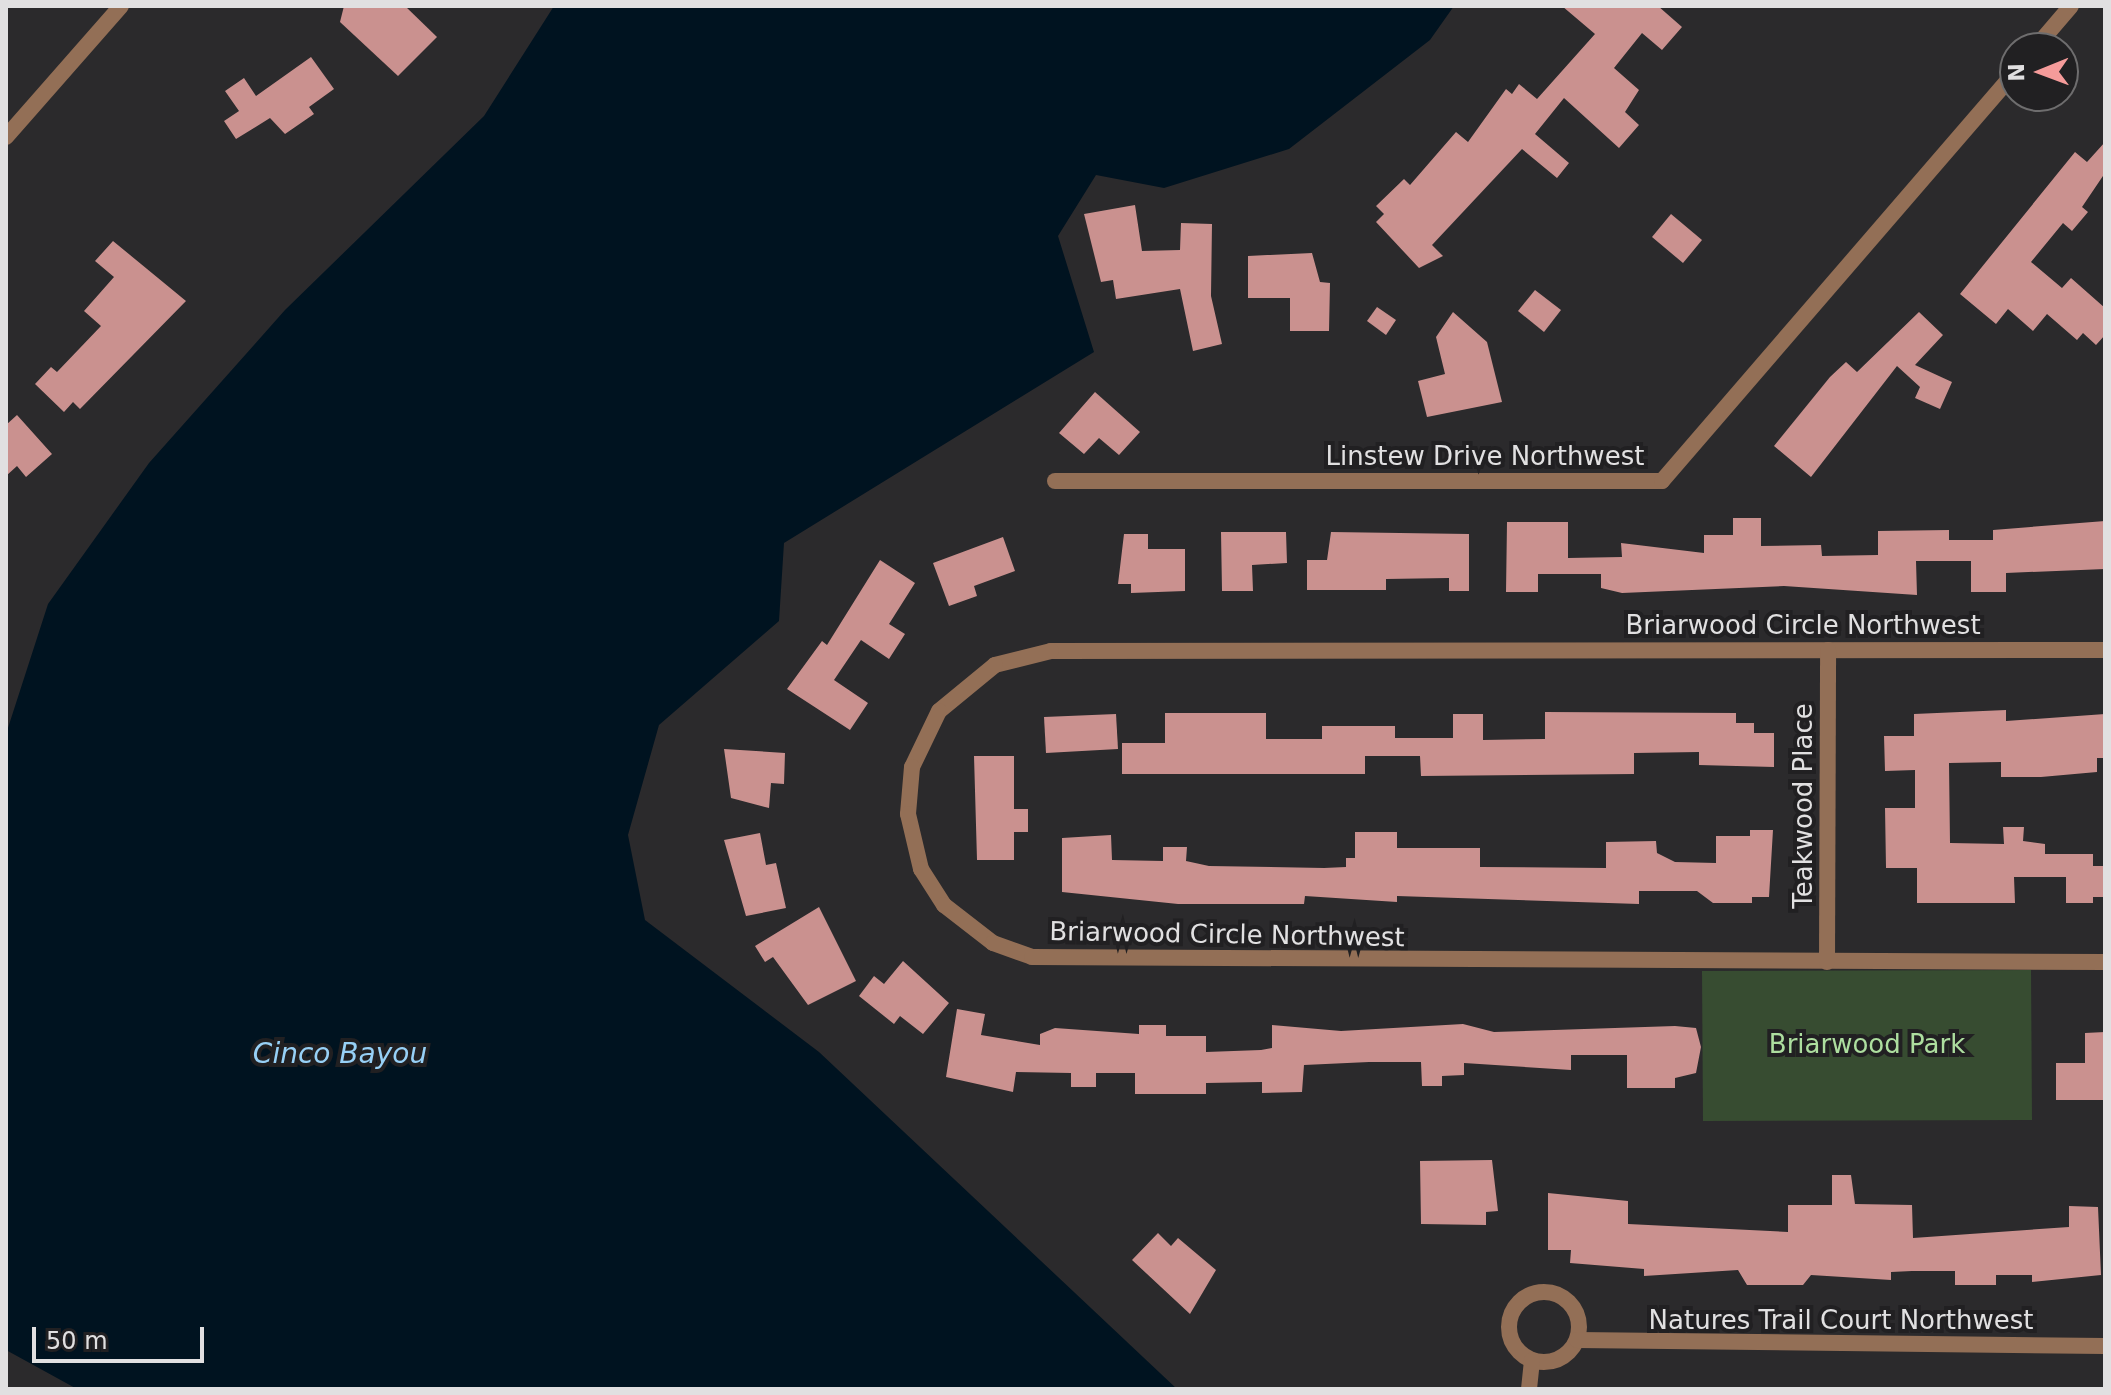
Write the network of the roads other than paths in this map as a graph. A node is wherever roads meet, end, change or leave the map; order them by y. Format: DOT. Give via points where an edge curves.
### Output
graph roads {
  1 [pos="121,6"];
  2 [pos="2071,6"];
  3 [pos="2049,32"];
  4 [pos="1999,91"];
  5 [pos="6,137"];
  6 [pos="1055,481"];
  7 [pos="1828,650"];
  8 [pos="2105,650"];
  9 [pos="1827,962"];
  10 [pos="2105,962"];
  11 [pos="1577,1340"];
  12 [pos="2105,1346"];
  13 [pos="1532,1360"];
  14 [pos="1529,1389"];
  1 -- 5 [label="street"];
  2 -- 3 [label="street"];
  4 -- 6 [label="street, Linstew Drive Northwest" via="1662,481"];
  7 -- 8 [label="street, Briarwood Circle Northwest"];
  7 -- 9 [label="street, Teakwood Place"];
  7 -- 9 [label="street, Briarwood Circle Northwest" via="1051,651 995,665 939,711 912,767 908,814 921,869 944,905 993,943 1032,957"];
  9 -- 10 [label="street, Briarwood Circle Northwest"];
  11 -- 12 [label="street, Natures Trail Court Northwest"];
  11 -- 13 [label="street" via="1559,1359"];
  11 -- 13 [label="street" via="1568,1302 1530,1295 1509,1328"];
  13 -- 14 [label="street"];
}
